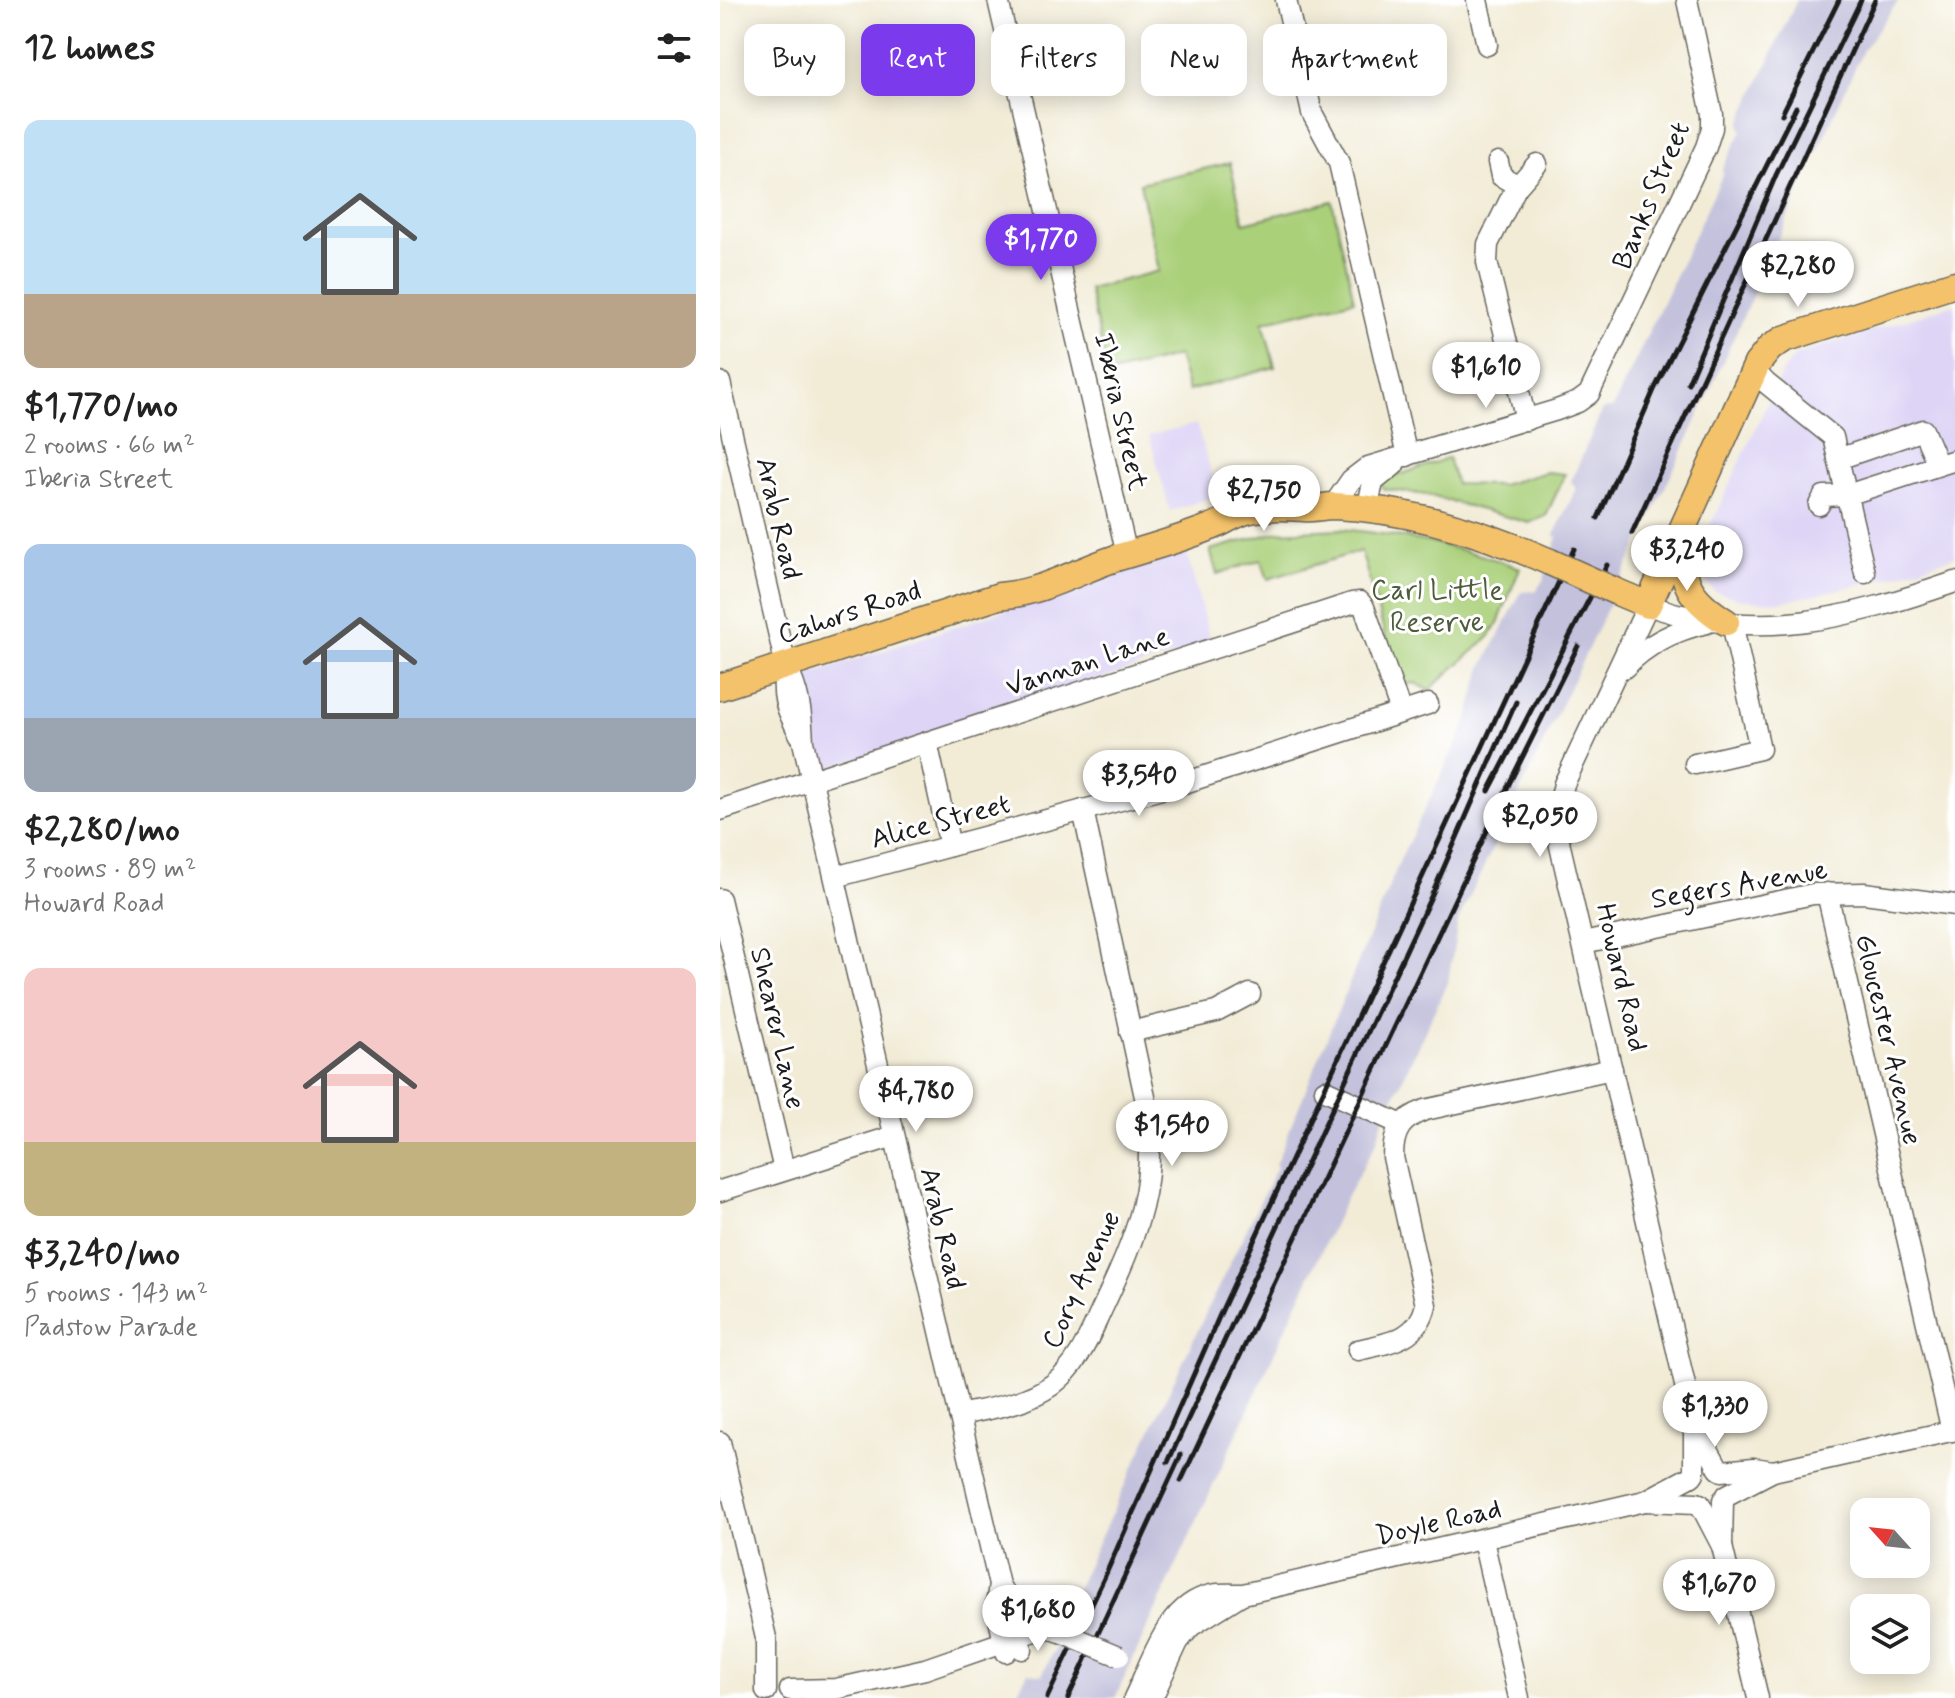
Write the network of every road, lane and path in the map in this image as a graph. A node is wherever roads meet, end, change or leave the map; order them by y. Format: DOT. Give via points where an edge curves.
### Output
graph roads {
  1 [pos="998,0"];
  2 [pos="1286,0"];
  3 [pos="1477,0"];
  4 [pos="1687,0"];
  5 [pos="1487,45"];
  6 [pos="1498,162"];
  7 [pos="1537,164"];
  8 [pos="1516,188"];
  9 [pos="1955,284"];
  10 [pos="1754,370"];
  11 [pos="720,382"];
  12 [pos="1526,420"];
  13 [pos="1407,456"];
  14 [pos="1838,459"];
  15 [pos="1946,462"];
  16 [pos="1847,495"];
  17 [pos="1819,505"];
  18 [pos="1333,506"];
  19 [pos="1367,510"];
  20 [pos="1686,524"];
  21 [pos="1127,555"];
  22 [pos="1865,573"];
  23 [pos="1955,582"];
  24 [pos="1648,605"];
  25 [pos="1724,622"];
  26 [pos="786,666"];
  27 [pos="1612,681"];
  28 [pos="720,687"];
  29 [pos="1428,704"];
  30 [pos="1401,712"];
  31 [pos="927,742"];
  32 [pos="1695,764"];
  33 [pos="812,779"];
  34 [pos="720,810"];
  35 [pos="1083,810"];
  36 [pos="950,846"];
  37 [pos="835,877"];
  38 [pos="1827,893"];
  39 [pos="720,899"];
  40 [pos="1955,905"];
  41 [pos="1583,943"];
  42 [pos="1250,994"];
  43 [pos="1130,1032"];
  44 [pos="1612,1069"];
  45 [pos="1325,1090"];
  46 [pos="1400,1124"];
  47 [pos="894,1136"];
  48 [pos="784,1170"];
  49 [pos="720,1191"];
  50 [pos="1358,1350"];
  51 [pos="959,1415"];
  52 [pos="1694,1424"];
  53 [pos="1954,1430"];
  54 [pos="720,1442"];
  55 [pos="1720,1470"];
  56 [pos="1773,1471"];
  57 [pos="1693,1474"];
  58 [pos="1725,1497"];
  59 [pos="1645,1501"];
  60 [pos="1698,1504"];
  61 [pos="1483,1540"];
  62 [pos="1722,1546"];
  63 [pos="766,1638"];
  64 [pos="1013,1645"];
  65 [pos="1155,1673"];
  66 [pos="791,1693"];
  67 [pos="828,1694"];
  68 [pos="761,1696"];
  69 [pos="1134,1698"];
  70 [pos="1152,1698"];
  71 [pos="1519,1698"];
  72 [pos="1758,1698"];
  1 -- 21 [label="street, Iberia Street"];
  2 -- 13 [label="street" via="1312,113 1339,163"];
  3 -- 5 [label="street"];
  4 -- 12 [label="street, Banks Street" via="1710,99 1712,128 1706,147 1589,394"];
  6 -- 8 [label="street" via="1501,176"];
  7 -- 8 [label="street"];
  8 -- 12 [label="street" via="1488,244 1487,262"];
  9 -- 10 [label="main road, Howard Road" via="1784,339"];
  10 -- 14 [label="street" via="1833,437"];
  10 -- 20 [label="main road, Howard Road"];
  11 -- 26 [label="street, Arab Road"];
  12 -- 13 [label="street"];
  13 -- 18 [label="street" via="1358,474"];
  13 -- 19 [label="street" via="1373,482"];
  14 -- 15 [label="street" via="1923,430"];
  14 -- 16 [label="street"];
  15 -- 16 [label="street"];
  16 -- 17 [label="street" via="1824,496"];
  16 -- 22 [label="street"];
  18 -- 19 [label="main road, Cahors Road"];
  18 -- 21 [label="main road, Cahors Road" via="1247,510"];
  19 -- 24 [label="main road, Cahors Road, bridge" via="1471,530"];
  20 -- 24 [label="main road, Howard Road"];
  20 -- 25 [label="main road" via="1686,583"];
  21 -- 26 [label="main road, Cahors Road" via="1073,566"];
  23 -- 25 [label="street" via="1812,621 1766,626"];
  24 -- 25 [label="street"];
  24 -- 27 [label="street, Howard Road"];
  25 -- 27 [label="street" via="1685,629 1650,645"];
  25 -- 32 [label="street" via="1760,749"];
  26 -- 28 [label="main road, Cahors Road"];
  26 -- 33 [label="street, Arab Road" via="802,708"];
  27 -- 41 [label="street, Howard Road" via="1557,807 1557,832"];
  29 -- 30 [label="street, Alice Street"];
  30 -- 31 [label="street, Vannan Lane" via="1360,602"];
  30 -- 35 [label="street, Alice Street"];
  31 -- 33 [label="street, Vannan Lane"];
  31 -- 36 [label="street"];
  33 -- 34 [label="street, Vannan Lane"];
  33 -- 37 [label="street, Arab Road"];
  35 -- 36 [label="street, Alice Street"];
  35 -- 43 [label="street, Cory Avenue"];
  36 -- 37 [label="street, Alice Street"];
  37 -- 47 [label="street, Arab Road"];
  38 -- 40 [label="street, Segers Avenue"];
  38 -- 41 [label="street, Segers Avenue"];
  38 -- 53 [label="street, Gloucester Avenue"];
  39 -- 48 [label="street, Shearer Lane"];
  41 -- 44 [label="street, Howard Road"];
  42 -- 43 [label="street" via="1216,1012"];
  43 -- 51 [label="street, Cory Avenue" via="1151,1154 1143,1211 1124,1263 1078,1359 1055,1383 1022,1401"];
  44 -- 46 [label="street" via="1425,1110"];
  44 -- 52 [label="street, Howard Road"];
  45 -- 46 [label="street"];
  46 -- 50 [label="street" via="1393,1157 1426,1305 1413,1331"];
  47 -- 48 [label="street"];
  47 -- 51 [label="street, Arab Road"];
  48 -- 49 [label="street"];
  51 -- 64 [label="street, Arab Road" via="999,1585 1011,1605"];
  52 -- 55 [label="street, Howard Road"];
  52 -- 57 [label="street, Howard Road"];
  53 -- 56 [label="street"];
  54 -- 63 [label="street"];
  55 -- 56 [label="street"];
  55 -- 57 [label="street" via="1706,1467"];
  55 -- 58 [label="street" via="1729,1484"];
  56 -- 58 [label="street"];
  57 -- 59 [label="street, Doyle Road"];
  57 -- 60 [label="street" via="1689,1490"];
  58 -- 60 [label="street" via="1712,1506"];
  58 -- 62 [label="street"];
  59 -- 60 [label="street, Doyle Road"];
  59 -- 61 [label="street, Doyle Road"];
  60 -- 62 [label="street"];
  61 -- 65 [label="street, Doyle Road" via="1243,1594 1203,1597 1185,1608 1164,1635"];
  61 -- 71 [label="street"];
  62 -- 72 [label="street"];
  63 -- 66 [label="street"];
  63 -- 68 [label="street"];
  64 -- 65 [label="street, bridge" via="1044,1629"];
  64 -- 67 [label="street" via="964,1666 925,1669"];
  65 -- 69 [label="street, Doyle Road"];
  65 -- 70 [label="street, Doyle Road"];
  66 -- 67 [label="street"];
  66 -- 68 [label="street" via="777,1686"];
}
